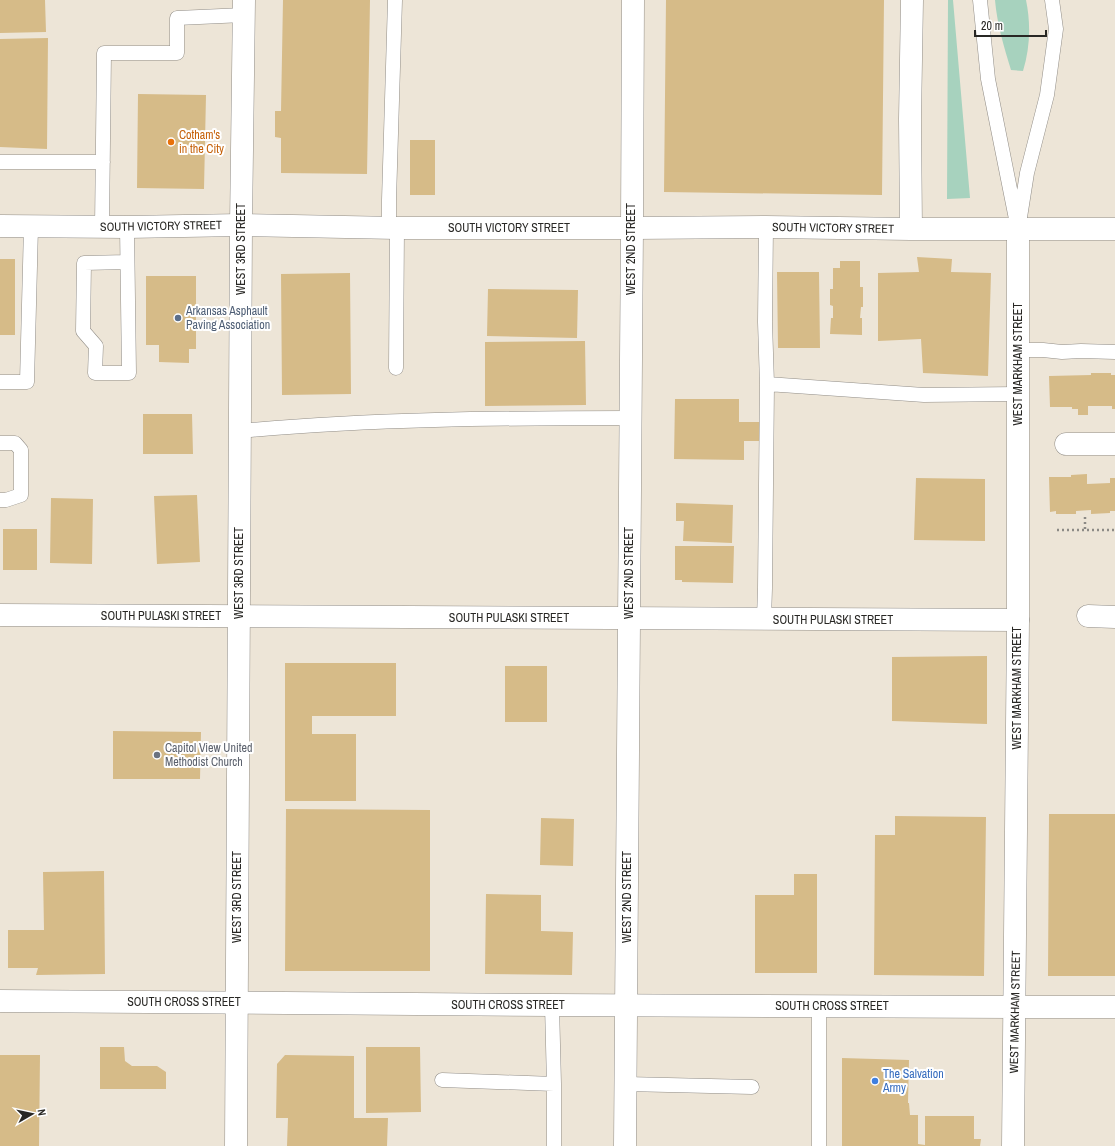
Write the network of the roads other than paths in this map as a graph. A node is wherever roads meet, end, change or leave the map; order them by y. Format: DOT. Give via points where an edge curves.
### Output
graph roads {
  1 [pos="395,0"];
  2 [pos="633,0"];
  3 [pos="912,0"];
  4 [pos="980,0"];
  5 [pos="1052,0"];
  6 [pos="244,8"];
  7 [pos="0,162"];
  8 [pos="103,162"];
  9 [pos="241,225"];
  10 [pos="0,226"];
  11 [pos="31,227"];
  12 [pos="102,227"];
  13 [pos="127,227"];
  14 [pos="766,227"];
  15 [pos="393,228"];
  16 [pos="632,228"];
  17 [pos="911,229"];
  18 [pos="1115,229"];
  19 [pos="1018,230"];
  20 [pos="127,262"];
  21 [pos="1018,350"];
  22 [pos="1115,352"];
  23 [pos="396,368"];
  24 [pos="0,382"];
  25 [pos="767,384"];
  26 [pos="1018,394"];
  27 [pos="630,418"];
  28 [pos="240,430"];
  29 [pos="0,443"];
  30 [pos="1066,444"];
  31 [pos="1115,444"];
  32 [pos="0,500"];
  33 [pos="0,615"];
  34 [pos="239,616"];
  35 [pos="1088,616"];
  36 [pos="1115,617"];
  37 [pos="629,618"];
  38 [pos="764,619"];
  39 [pos="1018,620"];
  40 [pos="0,1001"];
  41 [pos="236,1003"];
  42 [pos="552,1005"];
  43 [pos="626,1006"];
  44 [pos="819,1006"];
  45 [pos="1015,1007"];
  46 [pos="1115,1007"];
  47 [pos="442,1080"];
  48 [pos="554,1084"];
  49 [pos="626,1084"];
  50 [pos="752,1087"];
  51 [pos="236,1146"];
  52 [pos="554,1146"];
  53 [pos="625,1146"];
  54 [pos="820,1146"];
  55 [pos="1014,1146"];
  1 -- 15 [label="lane" via="389,200"];
  2 -- 16 [label="street, WEST 2ND STREET"];
  3 -- 17 [label="street"];
  4 -- 19 [label="lane" via="988,79"];
  5 -- 19 [label="lane" via="1056,30 1047,95 1027,172"];
  6 -- 8 [label="lane" via="177,18 177,53 104,53"];
  6 -- 9 [label="street, WEST 3RD STREET"];
  7 -- 8 [label="lane"];
  8 -- 12 [label="lane"];
  9 -- 13 [label="street, SOUTH VICTORY STREET"];
  9 -- 15 [label="street, SOUTH VICTORY STREET"];
  9 -- 28 [label="street, WEST 3RD STREET"];
  10 -- 11 [label="street, SOUTH VICTORY STREET"];
  11 -- 12 [label="street, SOUTH VICTORY STREET"];
  11 -- 24 [label="lane" via="27,382"];
  12 -- 13 [label="street, SOUTH VICTORY STREET"];
  13 -- 20 [label="lane"];
  14 -- 16 [label="street, SOUTH VICTORY STREET"];
  14 -- 17 [label="street, SOUTH VICTORY STREET"];
  14 -- 25 [label="lane"];
  15 -- 16 [label="street, SOUTH VICTORY STREET"];
  15 -- 23 [label="lane"];
  16 -- 27 [label="street, WEST 2ND STREET"];
  17 -- 19 [label="street, SOUTH VICTORY STREET"];
  18 -- 19 [label="street, SOUTH VICTORY STREET"];
  19 -- 21 [label="street, WEST MARKHAM STREET"];
  20 -- 20 [label="lane" via="129,373 95,372 96,346 83,331 84,263"];
  21 -- 22 [label="lane"];
  21 -- 26 [label="street, WEST MARKHAM STREET"];
  25 -- 26 [label="lane" via="924,394"];
  25 -- 38 [label="lane"];
  26 -- 39 [label="street, WEST MARKHAM STREET"];
  27 -- 28 [label="lane" via="472,418"];
  27 -- 37 [label="street, WEST 2ND STREET"];
  28 -- 34 [label="street, WEST 3RD STREET"];
  29 -- 32 [label="lane" via="15,443 21,450 21,495"];
  30 -- 31 [label="street"];
  33 -- 34 [label="street, SOUTH PULASKI STREET"];
  34 -- 37 [label="street, SOUTH PULASKI STREET"];
  34 -- 41 [label="street, WEST 3RD STREET"];
  35 -- 36 [label="street"];
  37 -- 38 [label="street, SOUTH PULASKI STREET"];
  37 -- 43 [label="street, WEST 2ND STREET"];
  38 -- 39 [label="street, SOUTH PULASKI STREET"];
  39 -- 45 [label="street, WEST MARKHAM STREET"];
  40 -- 41 [label="street, SOUTH CROSS STREET"];
  41 -- 42 [label="street, SOUTH CROSS STREET"];
  41 -- 51 [label="street, WEST 3RD STREET"];
  42 -- 43 [label="street, SOUTH CROSS STREET"];
  42 -- 48 [label="lane"];
  43 -- 44 [label="street, SOUTH CROSS STREET"];
  43 -- 49 [label="street, WEST 2ND STREET"];
  44 -- 45 [label="street, SOUTH CROSS STREET"];
  44 -- 54 [label="lane"];
  45 -- 46 [label="street, SOUTH CROSS STREET"];
  45 -- 55 [label="street, WEST MARKHAM STREET"];
  47 -- 48 [label="lane"];
  48 -- 52 [label="lane"];
  49 -- 50 [label="lane"];
  49 -- 53 [label="street, WEST 2ND STREET"];
}
